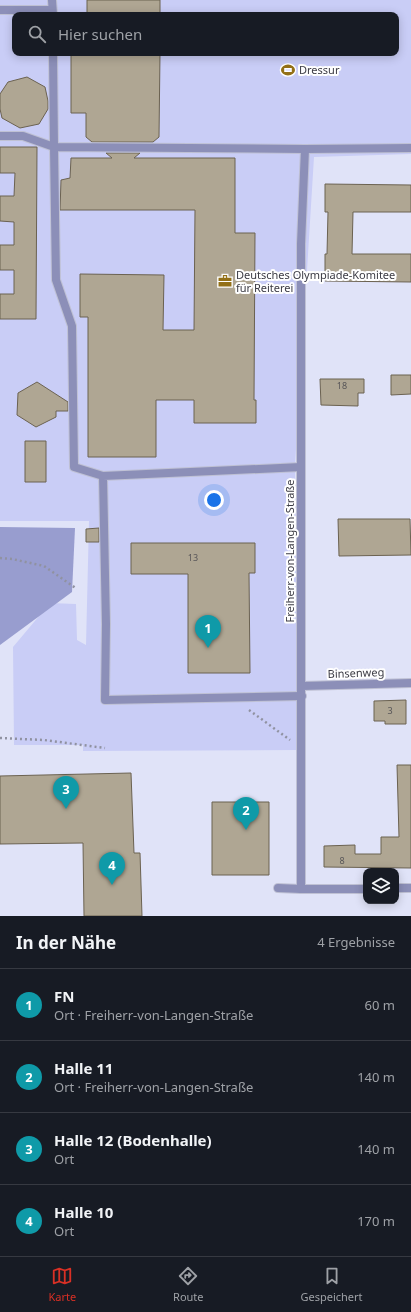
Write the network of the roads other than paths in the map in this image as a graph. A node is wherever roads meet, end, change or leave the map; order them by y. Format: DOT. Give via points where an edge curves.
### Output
graph roads {
  1 [pos="52,0"];
  2 [pos="0,10"];
  3 [pos="35,12"];
  4 [pos="52,12"];
  5 [pos="53,56"];
  6 [pos="0,136"];
  7 [pos="54,147"];
  8 [pos="411,148"];
  9 [pos="305,149"];
  10 [pos="301,467"];
  11 [pos="103,476"];
  12 [pos="411,683"];
  13 [pos="302,686"];
  14 [pos="302,696"];
  15 [pos="278,888"];
  16 [pos="399,888"];
  17 [pos="411,888"];
  18 [pos="301,889"];
  19 [pos="363,889"];
  1 -- 4 [label="street"];
  2 -- 3 [label="street"];
  5 -- 7 [label="street"];
  6 -- 7 [label="street" via="23,136"];
  7 -- 9 [label="street"];
  7 -- 11 [label="street" via="56,280 72,326 74,467"];
  8 -- 9 [label="street"];
  9 -- 10 [label="street, Freiherr-von-Langen-Straße" via="301,244"];
  10 -- 11 [label="street"];
  10 -- 13 [label="street, Freiherr-von-Langen-Straße"];
  11 -- 14 [label="street" via="105,700"];
  12 -- 13 [label="street, Binsenweg"];
  13 -- 14 [label="street, Freiherr-von-Langen-Straße"];
  14 -- 18 [label="street, Freiherr-von-Langen-Straße"];
  15 -- 18 [label="street"];
  16 -- 17 [label="street"];
  18 -- 19 [label="street"];
}
